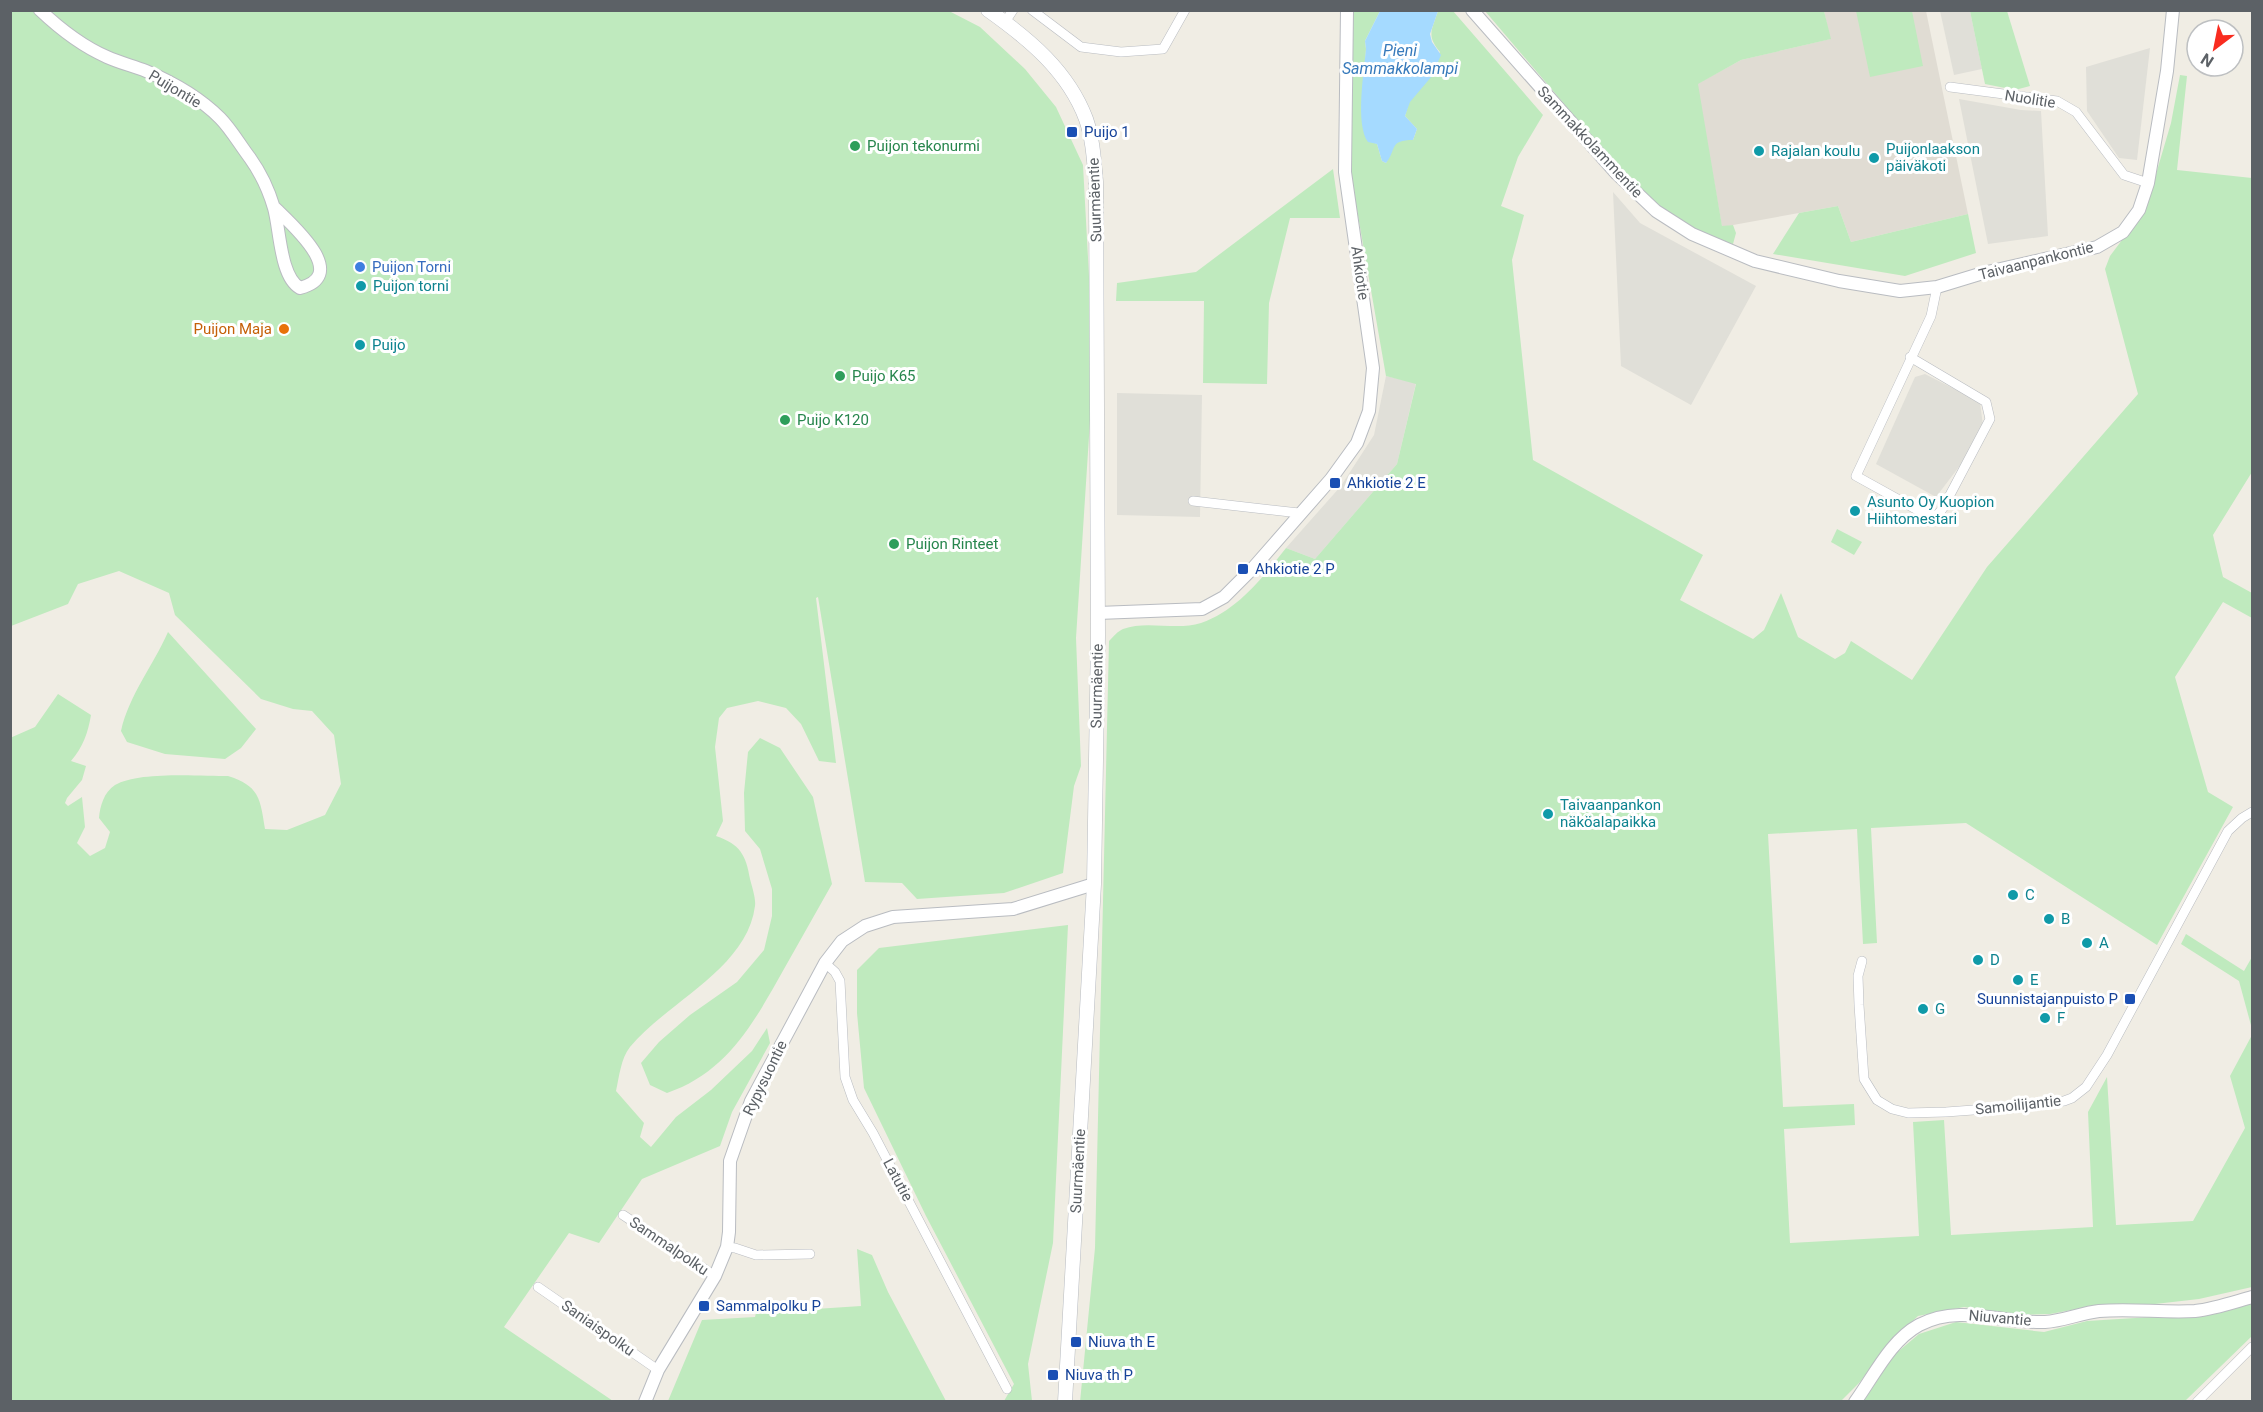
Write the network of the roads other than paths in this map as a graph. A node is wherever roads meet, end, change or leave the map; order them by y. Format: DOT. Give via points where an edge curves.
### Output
graph roads {
  1 [pos="39,10"];
  2 [pos="988,10"];
  3 [pos="1032,10"];
  4 [pos="1185,10"];
  5 [pos="1347,10"];
  6 [pos="1472,10"];
  7 [pos="2173,10"];
  8 [pos="1009,16"];
  9 [pos="1950,87"];
  10 [pos="2148,183"];
  11 [pos="274,207"];
  12 [pos="1937,287"];
  13 [pos="1910,357"];
  14 [pos="1193,501"];
  15 [pos="1299,513"];
  16 [pos="1098,614"];
  17 [pos="2253,813"];
  18 [pos="1094,884"];
  19 [pos="1862,961"];
  20 [pos="825,963"];
  21 [pos="623,1215"];
  22 [pos="727,1247"];
  23 [pos="810,1254"];
  24 [pos="715,1276"];
  25 [pos="538,1287"];
  26 [pos="2253,1297"];
  27 [pos="2253,1347"];
  28 [pos="658,1370"];
  29 [pos="1007,1389"];
  30 [pos="645,1401"];
  31 [pos="1065,1401"];
  32 [pos="1855,1401"];
  33 [pos="2197,1401"];
  1 -- 11 [label="street, Puijontie" via="63,31 98,52 168,81 220,118 253,163"];
  2 -- 8 [label="main road, Suurmäentie"];
  3 -- 4 [label="street" via="1081,47 1121,52 1163,49"];
  5 -- 15 [label="street, Ahkiotie" via="1345,172 1373,368 1369,411 1357,443"];
  6 -- 12 [label="street, Sammakkolammentie" via="1617,174 1656,211 1692,234 1755,261 1839,281 1900,291"];
  7 -- 10 [label="street, Taivaanpankontie" via="2168,71"];
  8 -- 16 [label="main road, Suurmäentie" via="1067,81 1092,142 1096,183"];
  9 -- 10 [label="street, Nuolitie" via="2057,101 2076,112 2124,175"];
  10 -- 12 [label="street, Taivaanpankontie" via="2139,210 2123,232 2097,247"];
  11 -- 11 [label="street, Puijontie" via="289,276 300,288 312,285 320,273 313,249"];
  12 -- 13 [label="street" via="1931,316"];
  13 -- 13 [label="street" via="1856,476 1930,517 1943,508 1990,419 1986,402"];
  14 -- 15 [label="street"];
  15 -- 16 [label="street, Ahkiotie" via="1224,597 1202,609"];
  16 -- 18 [label="main road, Suurmäentie"];
  17 -- 19 [label="street, Samoilijantie" via="2228,831 2094,1079 2072,1098 2049,1104 1946,1112 1899,1112 1886,1106 1869,1090 1864,1079 1858,976"];
  18 -- 20 [label="street, Rypysuontie" via="1013,909 877,921 842,941"];
  18 -- 31 [label="main road, Suurmäentie"];
  20 -- 22 [label="street, Rypysuontie" via="752,1101 730,1161"];
  20 -- 29 [label="street, Latutie" via="840,981 845,1077 853,1100"];
  21 -- 24 [label="street, Sammalpolku"];
  22 -- 23 [label="street" via="756,1255"];
  22 -- 24 [label="street, Rypysuontie"];
  24 -- 28 [label="street, Rypysuontie"];
  25 -- 28 [label="street, Saniaispolku"];
  26 -- 32 [label="street, Niuvantie" via="2194,1311 2096,1311 2048,1322 1988,1316 1941,1317 1919,1325 1890,1350"];
  27 -- 33 [label="street"];
  28 -- 30 [label="street, Rypysuontie"];
}
